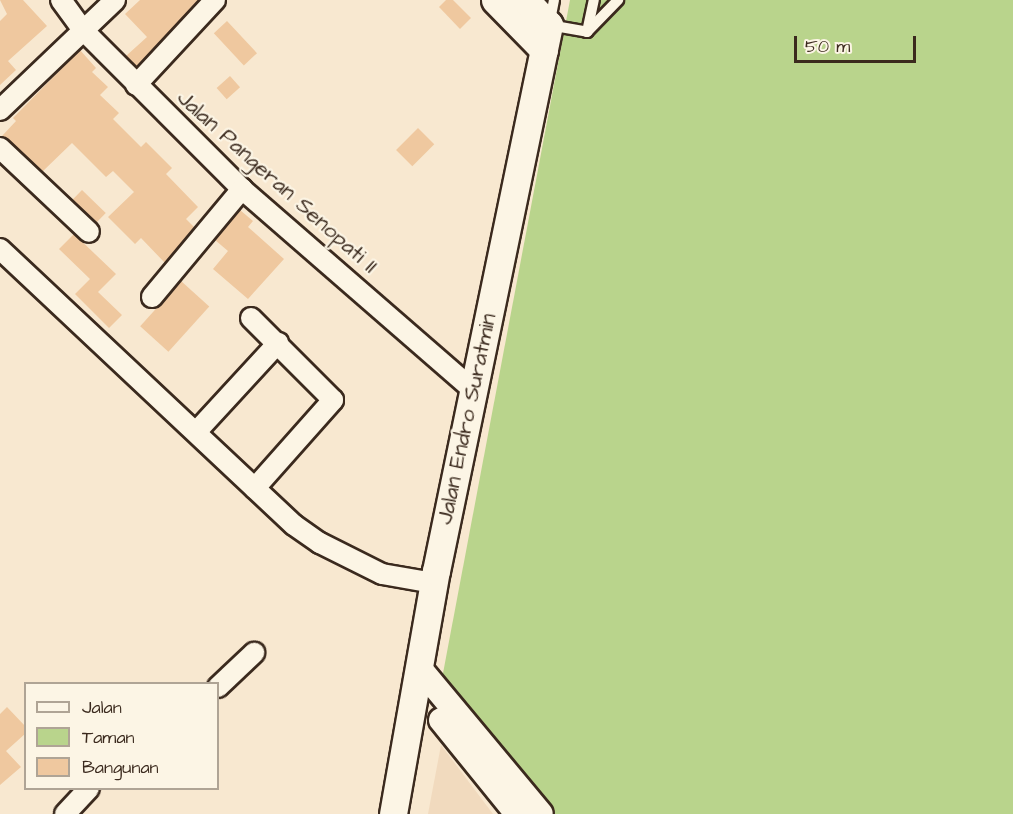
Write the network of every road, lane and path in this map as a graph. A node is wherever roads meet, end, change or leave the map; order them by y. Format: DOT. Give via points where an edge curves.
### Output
graph roads {
  1 [pos="61,0"];
  2 [pos="115,0"];
  3 [pos="215,0"];
  4 [pos="495,0"];
  5 [pos="526,0"];
  6 [pos="594,0"];
  7 [pos="618,0"];
  8 [pos="549,25"];
  9 [pos="83,30"];
  10 [pos="587,32"];
  11 [pos="136,85"];
  12 [pos="0,110"];
  13 [pos="0,148"];
  14 [pos="243,189"];
  15 [pos="89,232"];
  16 [pos="0,249"];
  17 [pos="152,297"];
  18 [pos="251,318"];
  19 [pos="278,343"];
  20 [pos="472,389"];
  21 [pos="197,431"];
  22 [pos="255,488"];
  23 [pos="435,577"];
  24 [pos="254,653"];
  25 [pos="419,681"];
  26 [pos="219,686"];
  27 [pos="88,790"];
  28 [pos="65,814"];
  29 [pos="393,814"];
  30 [pos="517,814"];
  31 [pos="541,814"];
  1 -- 9 [label="street, Jalan Pangeran Senopati II"];
  2 -- 9 [label="street"];
  3 -- 11 [label="street"];
  4 -- 8 [label="main road"];
  5 -- 8 [label="main road"];
  6 -- 10 [label="lane"];
  7 -- 10 [label="lane"];
  8 -- 10 [label="lane"];
  8 -- 20 [label="main road, Jalan Endro Suratmin"];
  9 -- 11 [label="street, Jalan Pangeran Senopati II"];
  9 -- 12 [label="street"];
  11 -- 14 [label="street, Jalan Pangeran Senopati II"];
  13 -- 15 [label="street"];
  14 -- 17 [label="street"];
  14 -- 20 [label="street, Jalan Pangeran Senopati II"];
  16 -- 21 [label="street"];
  18 -- 19 [label="street"];
  19 -- 21 [label="street"];
  19 -- 22 [label="street" via="333,400"];
  20 -- 23 [label="main road, Jalan Endro Suratmin"];
  21 -- 22 [label="street"];
  22 -- 23 [label="street" via="294,525 320,543 359,561"];
  23 -- 25 [label="main road, Jalan Endro Suratmin"];
  24 -- 26 [label="street"];
  25 -- 29 [label="main road, Jalan Endro Suratmin"];
  25 -- 30 [label="street"];
  25 -- 31 [label="street"];
  27 -- 28 [label="street"];
}
